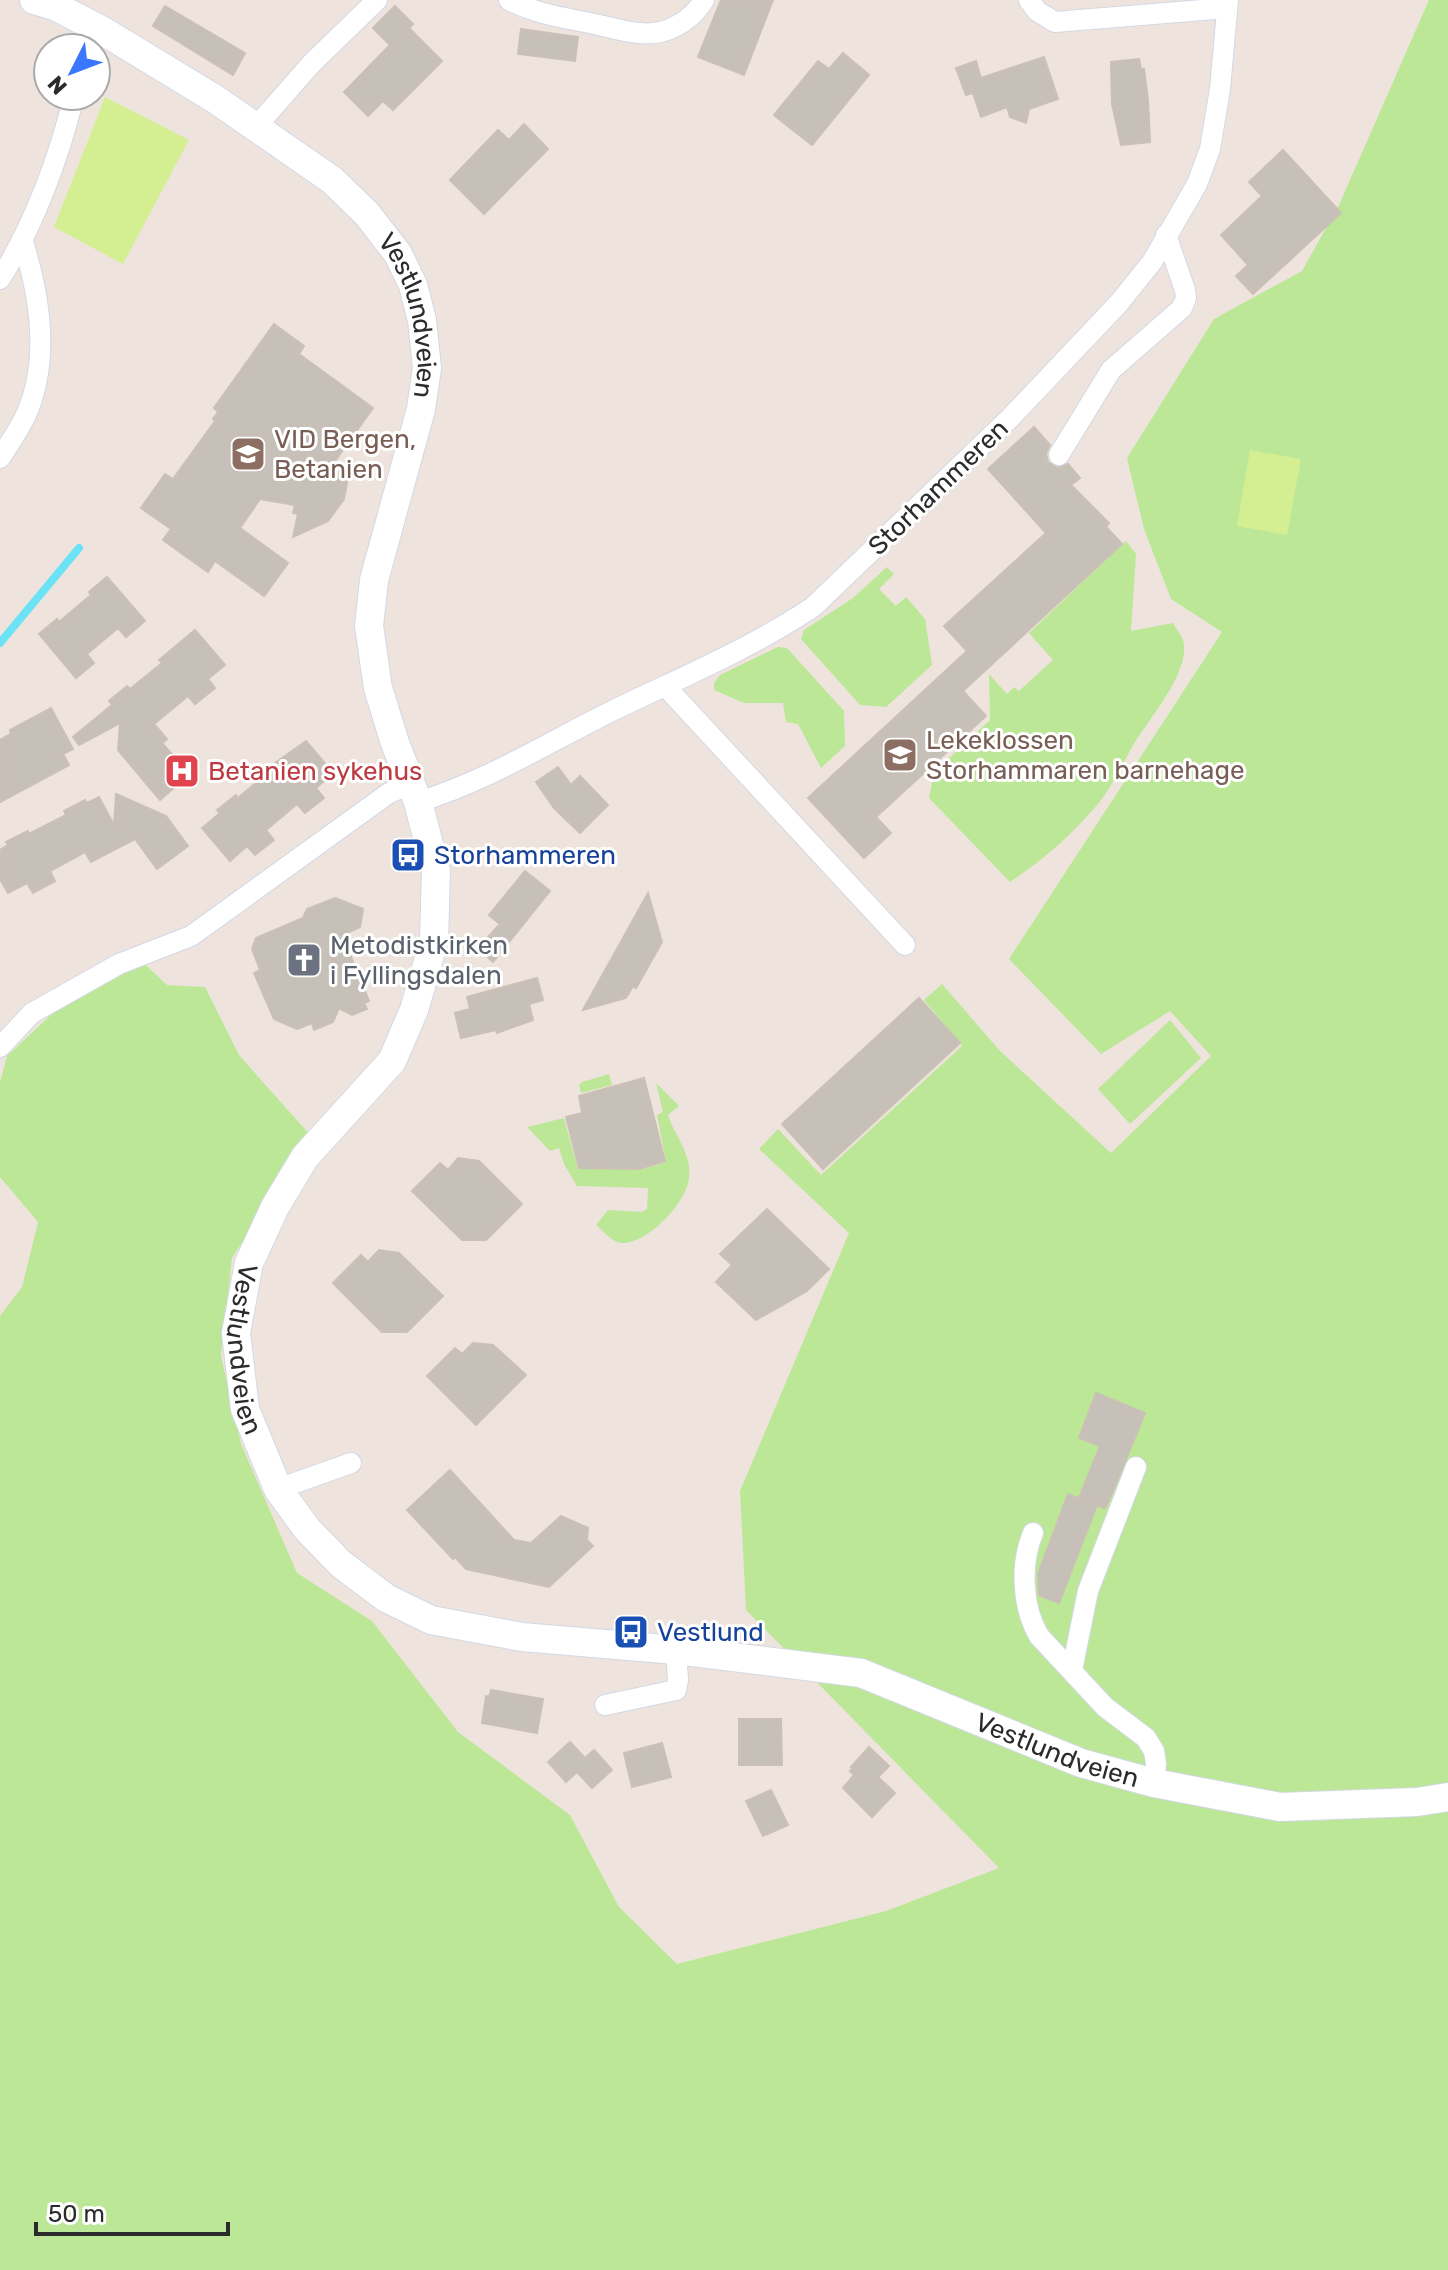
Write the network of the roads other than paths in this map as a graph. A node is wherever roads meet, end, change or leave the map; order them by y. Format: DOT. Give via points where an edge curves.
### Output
graph roads {
  1 [pos="34,0"];
  2 [pos="377,0"];
  3 [pos="509,0"];
  4 [pos="704,0"];
  5 [pos="1029,0"];
  6 [pos="1228,4"];
  7 [pos="89,32"];
  8 [pos="112,47"];
  9 [pos="69,112"];
  10 [pos="256,127"];
  11 [pos="1166,235"];
  12 [pos="22,239"];
  13 [pos="0,279"];
  14 [pos="1059,455"];
  15 [pos="0,458"];
  16 [pos="666,687"];
  17 [pos="414,793"];
  18 [pos="905,945"];
  19 [pos="0,1047"];
  20 [pos="351,1463"];
  21 [pos="1136,1467"];
  22 [pos="278,1489"];
  23 [pos="1033,1533"];
  24 [pos="676,1650"];
  25 [pos="1072,1670"];
  26 [pos="605,1705"];
  27 [pos="1154,1783"];
  28 [pos="1448,1797"];
  1 -- 7 [label="main road, Vestlundveien" via="55,6"];
  2 -- 10 [label="street"];
  3 -- 4 [label="street" via="549,16 654,33 693,15"];
  5 -- 6 [label="street, Storhammeren" via="1055,22"];
  6 -- 11 [label="street, Storhammeren" via="1210,149 1197,184"];
  8 -- 10 [label="main road, Vestlundveien"];
  9 -- 12 [label="street"];
  10 -- 17 [label="main road, Vestlundveien" via="332,180 367,214 398,254 422,320 427,368 421,409 374,580 369,626 378,688"];
  11 -- 14 [label="street" via="1185,290 1182,308 1111,370"];
  11 -- 16 [label="street, Storhammeren" via="1152,262 1083,343 813,607"];
  12 -- 13 [label="street"];
  12 -- 15 [label="street" via="40,330 36,389"];
  16 -- 17 [label="street, Storhammeren" via="491,774"];
  16 -- 18 [label="street"];
  17 -- 19 [label="street" via="389,793 191,936 119,964 32,1013"];
  17 -- 22 [label="main road, Vestlundveien" via="436,871 434,941 414,1010 392,1061 305,1157 249,1263 236,1333 245,1409"];
  20 -- 22 [label="street"];
  21 -- 25 [label="street" via="1088,1591"];
  22 -- 24 [label="main road, Vestlundveien" via="341,1564 386,1598 431,1620 522,1637"];
  23 -- 25 [label="street" via="1025,1574 1027,1609 1039,1636"];
  24 -- 26 [label="street" via="676,1690"];
  24 -- 27 [label="main road, Vestlundveien" via="861,1673 1081,1763"];
  25 -- 27 [label="street" via="1105,1707 1146,1738 1154,1751"];
  27 -- 28 [label="main road, Vestlundveien" via="1280,1807"];
}
